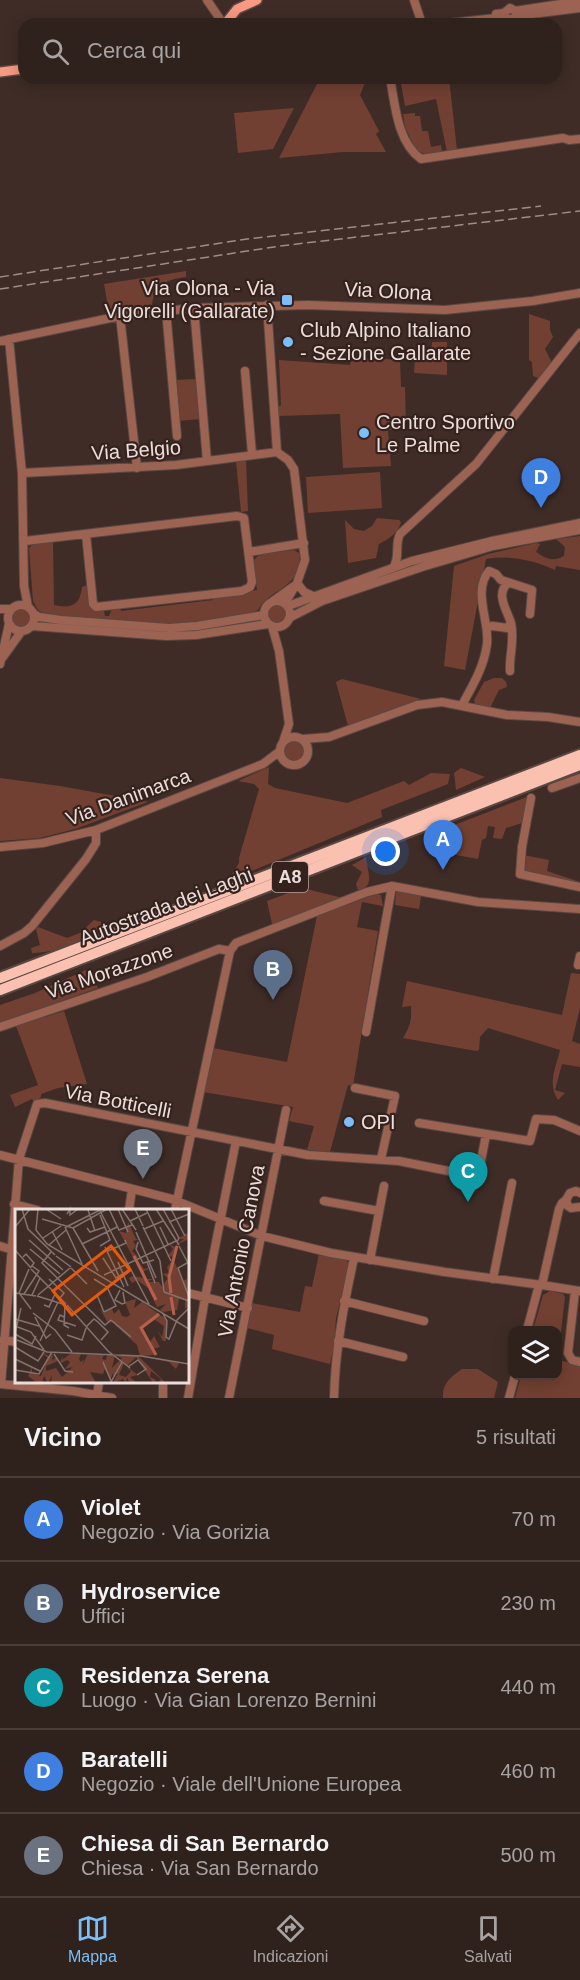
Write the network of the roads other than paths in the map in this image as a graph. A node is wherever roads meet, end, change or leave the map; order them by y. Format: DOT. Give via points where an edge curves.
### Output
graph roads {
  1 [pos="207,0"];
  2 [pos="414,0"];
  3 [pos="255,1"];
  4 [pos="580,1"];
  5 [pos="580,8"];
  6 [pos="237,9"];
  7 [pos="509,11"];
  8 [pos="216,13"];
  9 [pos="216,18"];
  10 [pos="217,18"];
  11 [pos="230,18"];
  12 [pos="237,18"];
  13 [pos="420,18"];
  14 [pos="476,18"];
  15 [pos="18,68"];
  16 [pos="0,70"];
  17 [pos="391,84"];
  18 [pos="580,139"];
  19 [pos="580,293"];
  20 [pos="267,305"];
  21 [pos="194,308"];
  22 [pos="166,310"];
  23 [pos="120,316"];
  24 [pos="580,333"];
  25 [pos="4,340"];
  26 [pos="245,371"];
  27 [pos="177,436"];
  28 [pos="277,452"];
  29 [pos="252,454"];
  30 [pos="207,461"];
  31 [pos="137,468"];
  32 [pos="22,474"];
  33 [pos="580,523"];
  34 [pos="580,530"];
  35 [pos="86,534"];
  36 [pos="25,540"];
  37 [pos="304,543"];
  38 [pos="249,552"];
  39 [pos="399,552"];
  40 [pos="412,561"];
  41 [pos="393,568"];
  42 [pos="297,583"];
  43 [pos="508,583"];
  44 [pos="24,586"];
  45 [pos="313,596"];
  46 [pos="273,601"];
  47 [pos="287,605"];
  48 [pos="13,608"];
  49 [pos="0,609"];
  50 [pos="31,610"];
  51 [pos="530,614"];
  52 [pos="264,615"];
  53 [pos="6,621"];
  54 [pos="287,621"];
  55 [pos="511,624"];
  56 [pos="270,625"];
  57 [pos="32,626"];
  58 [pos="487,627"];
  59 [pos="21,632"];
  60 [pos="279,651"];
  61 [pos="1,661"];
  62 [pos="510,671"];
  63 [pos="462,705"];
  64 [pos="580,723"];
  65 [pos="289,724"];
  66 [pos="326,738"];
  67 [pos="301,739"];
  68 [pos="282,746"];
  69 [pos="580,755"];
  70 [pos="307,756"];
  71 [pos="286,762"];
  72 [pos="264,764"];
  73 [pos="580,765"];
  74 [pos="580,778"];
  75 [pos="552,788"];
  76 [pos="531,798"];
  77 [pos="96,830"];
  78 [pos="0,847"];
  79 [pos="392,886"];
  80 [pos="580,887"];
  81 [pos="580,909"];
  82 [pos="0,946"];
  83 [pos="230,951"];
  84 [pos="580,956"];
  85 [pos="578,965"];
  86 [pos="0,978"];
  87 [pos="0,990"];
  88 [pos="0,1027"];
  89 [pos="366,1032"];
  90 [pos="355,1088"];
  91 [pos="286,1110"];
  92 [pos="419,1123"];
  93 [pos="580,1131"];
  94 [pos="192,1132"];
  95 [pos="486,1135"];
  96 [pos="236,1141"];
  97 [pos="278,1150"];
  98 [pos="0,1155"];
  99 [pos="19,1159"];
  100 [pos="381,1160"];
  101 [pos="512,1183"];
  102 [pos="384,1186"];
  103 [pos="132,1189"];
  104 [pos="580,1191"];
  105 [pos="177,1201"];
  106 [pos="324,1201"];
  107 [pos="567,1203"];
  108 [pos="14,1204"];
  109 [pos="33,1209"];
  110 [pos="129,1209"];
  111 [pos="175,1209"];
  112 [pos="579,1209"];
  113 [pos="379,1211"];
  114 [pos="221,1219"];
  115 [pos="262,1236"];
  116 [pos="0,1246"];
  117 [pos="14,1250"];
  118 [pos="354,1258"];
  119 [pos="370,1260"];
  120 [pos="493,1279"];
  121 [pos="540,1284"];
  122 [pos="578,1291"];
  123 [pos="189,1293"];
  124 [pos="205,1298"];
  125 [pos="344,1301"];
  126 [pos="248,1308"];
  127 [pos="424,1321"];
  128 [pos="528,1326"];
  129 [pos="3,1340"];
  130 [pos="338,1341"];
  131 [pos="15,1342"];
  132 [pos="403,1357"];
  133 [pos="580,1362"];
  134 [pos="514,1380"];
  135 [pos="99,1383"];
  136 [pos="0,1384"];
  137 [pos="97,1395"];
  138 [pos="112,1398"];
  139 [pos="188,1398"];
  140 [pos="229,1398"];
  141 [pos="334,1398"];
  142 [pos="509,1398"];
  1 -- 8 [label="street"];
  2 -- 13 [label="street"];
  3 -- 6 [label="main road"];
  3 -- 12 [label="main road"];
  4 -- 7 [label="street"];
  5 -- 7 [label="street"];
  6 -- 8 [label="street" via="224,15"];
  6 -- 11 [label="main road"];
  7 -- 14 [label="street"];
  8 -- 9 [label="street"];
  8 -- 10 [label="street"];
  15 -- 16 [label="main road"];
  17 -- 18 [label="street" via="398,121 414,154 421,159 563,138"];
  19 -- 20 [label="street, Via Olona" via="445,310"];
  20 -- 21 [label="street, Via Olona"];
  20 -- 28 [label="street"];
  21 -- 22 [label="street, Via Olona"];
  21 -- 30 [label="street"];
  22 -- 23 [label="street, Via Olona"];
  22 -- 27 [label="street"];
  23 -- 25 [label="street, Via Olona"];
  23 -- 31 [label="street"];
  24 -- 39 [label="street" via="476,464 400,534 396,545"];
  25 -- 32 [label="street"];
  26 -- 29 [label="street"];
  28 -- 29 [label="street, Via Belgio"];
  28 -- 37 [label="street" via="294,469"];
  29 -- 30 [label="street, Via Belgio"];
  30 -- 31 [label="street, Via Belgio"];
  31 -- 32 [label="street, Via Belgio"];
  32 -- 36 [label="street"];
  33 -- 40 [label="street"];
  34 -- 54 [label="street" via="493,546 422,567 322,601"];
  35 -- 36 [label="street"];
  35 -- 38 [label="street" via="237,516 244,518"];
  35 -- 38 [label="street" via="96,607 242,591 252,582"];
  36 -- 44 [label="street"];
  37 -- 38 [label="street"];
  37 -- 42 [label="street" via="305,560"];
  39 -- 40 [label="street"];
  39 -- 41 [label="street"];
  40 -- 41 [label="street"];
  41 -- 45 [label="street"];
  42 -- 45 [label="street"];
  42 -- 46 [label="street"];
  42 -- 47 [label="street"];
  43 -- 51 [label="street" via="532,590"];
  43 -- 55 [label="street" via="501,597"];
  43 -- 58 [label="street" via="489,571 486,574 482,597"];
  44 -- 48 [label="street"];
  44 -- 50 [label="street"];
  45 -- 47 [label="street"];
  46 -- 47 [label="street"];
  46 -- 52 [label="street" via="266,606"];
  47 -- 54 [label="street"];
  48 -- 49 [label="street"];
  48 -- 50 [label="street" via="24,605"];
  48 -- 53 [label="street"];
  50 -- 52 [label="street" via="39,616 62,620 169,628"];
  50 -- 57 [label="street"];
  52 -- 56 [label="street"];
  53 -- 59 [label="street"];
  53 -- 61 [label="street"];
  54 -- 56 [label="street" via="277,627"];
  54 -- 60 [label="street"];
  55 -- 58 [label="street" via="507,628"];
  55 -- 62 [label="street"];
  56 -- 57 [label="street" via="166,636"];
  56 -- 60 [label="street"];
  57 -- 59 [label="street"];
  58 -- 63 [label="street" via="483,663"];
  59 -- 61 [label="street"];
  60 -- 65 [label="street"];
  63 -- 64 [label="street" via="507,715"];
  63 -- 66 [label="street" via="417,705"];
  65 -- 67 [label="street"];
  65 -- 68 [label="street"];
  66 -- 67 [label="street"];
  66 -- 70 [label="street"];
  67 -- 68 [label="street" via="290,738"];
  67 -- 70 [label="street" via="308,747"];
  68 -- 71 [label="street"];
  68 -- 72 [label="street, Via Danimarca"];
  69 -- 86 [label="highway, Autostrada dei Laghi / A8"];
  70 -- 71 [label="street" via="298,764"];
  71 -- 72 [label="street, Via Danimarca"];
  72 -- 77 [label="street, Via Danimarca"];
  73 -- 87 [label="highway, Autostrada dei Laghi / A8"];
  74 -- 75 [label="street"];
  76 -- 80 [label="street" via="520,874"];
  77 -- 78 [label="street, Via Danimarca" via="44,843"];
  77 -- 82 [label="street" via="96,843 86,859 32,926"];
  79 -- 81 [label="street" via="478,902"];
  79 -- 83 [label="street" via="236,943"];
  79 -- 89 [label="street"];
  83 -- 88 [label="street, Via Morazzone" via="219,950"];
  83 -- 94 [label="street"];
  84 -- 85 [label="street"];
  90 -- 100 [label="street" via="395,1096"];
  91 -- 97 [label="street, Via Antonio Canova"];
  92 -- 95 [label="street"];
  93 -- 95 [label="street" via="554,1120 536,1119 530,1141"];
  94 -- 96 [label="street, Via Botticelli"];
  94 -- 99 [label="street, Via Botticelli" via="37,1104"];
  94 -- 105 [label="street"];
  95 -- 100 [label="street, Via Botticelli" via="479,1171 473,1176"];
  96 -- 97 [label="street, Via Botticelli"];
  96 -- 114 [label="street"];
  97 -- 100 [label="street, Via Botticelli"];
  97 -- 115 [label="street, Via Antonio Canova"];
  98 -- 99 [label="street"];
  99 -- 103 [label="street"];
  99 -- 108 [label="street"];
  101 -- 120 [label="street"];
  102 -- 113 [label="street"];
  103 -- 105 [label="street"];
  103 -- 110 [label="street"];
  104 -- 107 [label="street" via="570,1193"];
  105 -- 111 [label="street"];
  105 -- 114 [label="street"];
  106 -- 113 [label="street"];
  107 -- 112 [label="street"];
  107 -- 121 [label="street" via="559,1209"];
  108 -- 109 [label="street"];
  108 -- 117 [label="street"];
  113 -- 119 [label="street"];
  114 -- 115 [label="street"];
  114 -- 124 [label="street"];
  115 -- 118 [label="street"];
  115 -- 126 [label="street, Via Antonio Canova"];
  116 -- 117 [label="street"];
  117 -- 129 [label="street"];
  118 -- 119 [label="street"];
  118 -- 125 [label="street"];
  119 -- 120 [label="street"];
  120 -- 121 [label="street"];
  121 -- 122 [label="street"];
  121 -- 128 [label="street"];
  122 -- 133 [label="street" via="568,1353 572,1360"];
  123 -- 124 [label="street"];
  124 -- 126 [label="street"];
  124 -- 139 [label="street"];
  125 -- 127 [label="street"];
  125 -- 130 [label="street"];
  126 -- 140 [label="street, Via Antonio Canova"];
  129 -- 131 [label="street"];
  129 -- 136 [label="street"];
  130 -- 132 [label="street"];
  130 -- 141 [label="street"];
  134 -- 142 [label="street"];
  135 -- 137 [label="street"];
  136 -- 137 [label="street"];
  137 -- 138 [label="street"];
}
